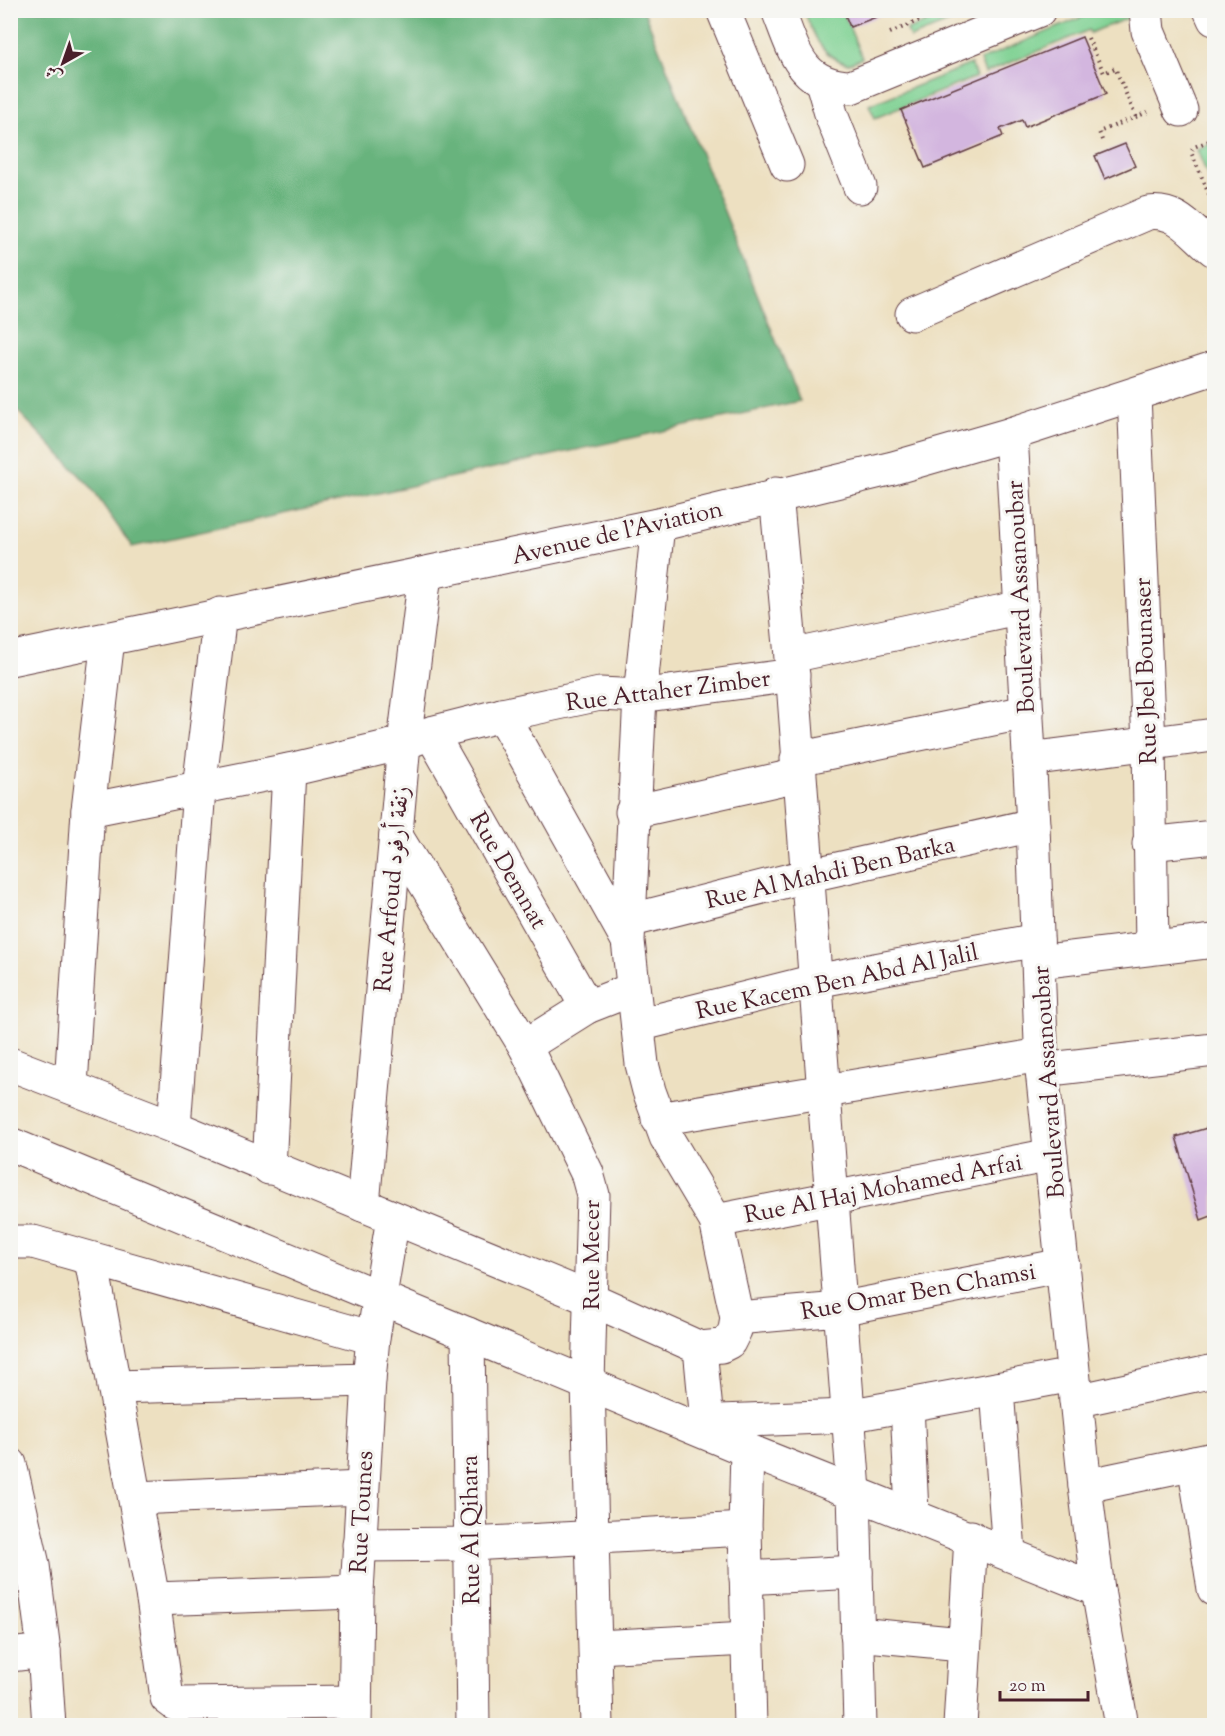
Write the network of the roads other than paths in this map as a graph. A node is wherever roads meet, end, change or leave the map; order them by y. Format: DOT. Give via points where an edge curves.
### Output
graph roads {
  1 [pos="723,10"];
  2 [pos="778,10"];
  3 [pos="1039,10"];
  4 [pos="1146,10"];
  5 [pos="1210,10"];
  6 [pos="1215,20"];
  7 [pos="822,82"];
  8 [pos="1179,105"];
  9 [pos="787,165"];
  10 [pos="860,187"];
  11 [pos="1215,250"];
  12 [pos="912,314"];
  13 [pos="1215,368"];
  14 [pos="1134,395"];
  15 [pos="1011,434"];
  16 [pos="776,494"];
  17 [pos="658,525"];
  18 [pos="425,574"];
  19 [pos="1022,607"];
  20 [pos="220,614"];
  21 [pos="108,639"];
  22 [pos="10,659"];
  23 [pos="792,666"];
  24 [pos="640,696"];
  25 [pos="1027,712"];
  26 [pos="502,715"];
  27 [pos="1215,735"];
  28 [pos="418,738"];
  29 [pos="1149,744"];
  30 [pos="1029,759"];
  31 [pos="798,767"];
  32 [pos="289,770"];
  33 [pos="199,789"];
  34 [pos="88,810"];
  35 [pos="632,812"];
  36 [pos="1033,825"];
  37 [pos="396,836"];
  38 [pos="1215,837"];
  39 [pos="1149,844"];
  40 [pos="806,876"];
  41 [pos="628,931"];
  42 [pos="1215,941"];
  43 [pos="1152,947"];
  44 [pos="1038,951"];
  45 [pos="814,981"];
  46 [pos="633,989"];
  47 [pos="587,1006"];
  48 [pos="638,1025"];
  49 [pos="525,1046"];
  50 [pos="1215,1050"];
  51 [pos="1042,1062"];
  52 [pos="10,1064"];
  53 [pos="71,1086"];
  54 [pos="823,1092"];
  55 [pos="658,1119"];
  56 [pos="174,1127"];
  57 [pos="10,1144"];
  58 [pos="1051,1155"];
  59 [pos="269,1168"];
  60 [pos="830,1198"];
  61 [pos="363,1205"];
  62 [pos="393,1218"];
  63 [pos="716,1221"];
  64 [pos="10,1242"];
  65 [pos="91,1259"];
  66 [pos="1063,1265"];
  67 [pos="381,1299"];
  68 [pos="591,1299"];
  69 [pos="839,1309"];
  70 [pos="737,1318"];
  71 [pos="468,1334"];
  72 [pos="373,1338"];
  73 [pos="700,1348"];
  74 [pos="1215,1371"];
  75 [pos="369,1380"];
  76 [pos="588,1383"];
  77 [pos="114,1387"];
  78 [pos="1075,1388"];
  79 [pos="998,1389"];
  80 [pos="907,1405"];
  81 [pos="847,1416"];
  82 [pos="696,1422"];
  83 [pos="747,1450"];
  84 [pos="1204,1461"];
  85 [pos="10,1464"];
  86 [pos="1084,1486"];
  87 [pos="362,1488"];
  88 [pos="854,1491"];
  89 [pos="135,1498"];
  90 [pos="912,1513"];
  91 [pos="746,1529"];
  92 [pos="594,1536"];
  93 [pos="971,1538"];
  94 [pos="470,1544"];
  95 [pos="359,1545"];
  96 [pos="1009,1553"];
  97 [pos="22,1567"];
  98 [pos="856,1572"];
  99 [pos="746,1578"];
  100 [pos="1215,1589"];
  101 [pos="1098,1590"];
  102 [pos="357,1592"];
  103 [pos="153,1599"];
  104 [pos="857,1634"];
  105 [pos="747,1639"];
  106 [pos="962,1644"];
  107 [pos="597,1647"];
  108 [pos="44,1651"];
  109 [pos="10,1655"];
  110 [pos="355,1714"];
  111 [pos="49,1725"];
  112 [pos="473,1725"];
  113 [pos="597,1725"];
  114 [pos="750,1725"];
  115 [pos="860,1725"];
  116 [pos="960,1725"];
  117 [pos="1122,1725"];
  1 -- 9 [label="street"];
  2 -- 7 [label="street" via="800,63"];
  3 -- 7 [label="street" via="850,87"];
  4 -- 8 [label="street" via="1148,31"];
  5 -- 6 [label="street"];
  7 -- 10 [label="street"];
  11 -- 12 [label="street" via="1174,215 1148,213"];
  13 -- 14 [label="street, Avenue de l'Aviation"];
  14 -- 15 [label="street, Avenue de l'Aviation"];
  14 -- 29 [label="street, Rue Jbel Bounaser"];
  15 -- 16 [label="street, Avenue de l'Aviation" via="893,468"];
  15 -- 19 [label="street, Boulevard Assanoubar"];
  16 -- 17 [label="street, Avenue de l'Aviation"];
  16 -- 23 [label="street"];
  17 -- 18 [label="street, Avenue de l'Aviation"];
  17 -- 24 [label="street"];
  18 -- 20 [label="street, Avenue de l'Aviation"];
  18 -- 28 [label="street, Rue Arfoud زنقة أرفود"];
  19 -- 23 [label="street, Rue Attaher Zimber"];
  19 -- 25 [label="street, Boulevard Assanoubar"];
  20 -- 21 [label="street, Avenue de l'Aviation"];
  20 -- 33 [label="street"];
  21 -- 22 [label="street, Avenue de l'Aviation"];
  21 -- 34 [label="street"];
  23 -- 24 [label="street, Rue Attaher Zimber"];
  23 -- 31 [label="street"];
  24 -- 26 [label="street, Rue Attaher Zimber" via="600,694"];
  24 -- 35 [label="street"];
  25 -- 30 [label="street, Boulevard Assanoubar"];
  25 -- 31 [label="street"];
  26 -- 28 [label="street, Rue Attaher Zimber"];
  26 -- 41 [label="street"];
  27 -- 29 [label="street"];
  28 -- 32 [label="street, Rue Attaher Zimber"];
  28 -- 37 [label="street, Rue Arfoud زنقة أرفود"];
  28 -- 47 [label="street, Rue Demnat"];
  29 -- 30 [label="street"];
  29 -- 39 [label="street, Rue Jbel Bounaser"];
  30 -- 36 [label="street, Boulevard Assanoubar"];
  31 -- 35 [label="street"];
  31 -- 40 [label="street"];
  32 -- 33 [label="street, Rue Attaher Zimber"];
  32 -- 59 [label="street"];
  33 -- 34 [label="street, Rue Attaher Zimber"];
  33 -- 56 [label="street"];
  34 -- 53 [label="street"];
  35 -- 41 [label="street"];
  36 -- 40 [label="street, Rue Al Mahdi Ben Barka"];
  36 -- 44 [label="street, Boulevard Assanoubar"];
  37 -- 49 [label="street, Rue Mecer"];
  37 -- 61 [label="street, Rue Arfoud زنقة أرفود"];
  38 -- 39 [label="street"];
  39 -- 43 [label="street, Rue Jbel Bounaser"];
  40 -- 41 [label="street, Rue Al Mahdi Ben Barka"];
  40 -- 45 [label="street"];
  41 -- 46 [label="street"];
  42 -- 43 [label="street, Rue Kacem Ben Abd Al Jalil"];
  43 -- 44 [label="street, Rue Kacem Ben Abd Al Jalil"];
  44 -- 45 [label="street, Rue Kacem Ben Abd Al Jalil"];
  44 -- 51 [label="street, Boulevard Assanoubar"];
  45 -- 48 [label="street, Rue Kacem Ben Abd Al Jalil"];
  45 -- 54 [label="street"];
  46 -- 47 [label="street"];
  46 -- 48 [label="street"];
  47 -- 49 [label="street"];
  48 -- 55 [label="street" via="642,1064"];
  49 -- 68 [label="street, Rue Mecer" via="587,1173 593,1195"];
  50 -- 51 [label="street"];
  51 -- 54 [label="street"];
  51 -- 58 [label="street, Boulevard Assanoubar"];
  52 -- 53 [label="street"];
  53 -- 56 [label="street"];
  54 -- 55 [label="street"];
  54 -- 60 [label="street"];
  55 -- 63 [label="street"];
  56 -- 59 [label="street"];
  57 -- 67 [label="street"];
  58 -- 60 [label="street, Rue Al Haj Mohamed Arfai"];
  58 -- 66 [label="street, Boulevard Assanoubar"];
  59 -- 61 [label="street"];
  60 -- 63 [label="street, Rue Al Haj Mohamed Arfai"];
  60 -- 69 [label="street"];
  61 -- 62 [label="street"];
  62 -- 67 [label="street"];
  62 -- 68 [label="street"];
  63 -- 70 [label="street"];
  64 -- 65 [label="street" via="33,1242"];
  65 -- 72 [label="street"];
  65 -- 77 [label="street"];
  66 -- 69 [label="street, Rue Omar Ben Chamsi"];
  66 -- 78 [label="street, Boulevard Assanoubar"];
  67 -- 71 [label="street"];
  67 -- 72 [label="street, Rue Tounes"];
  68 -- 73 [label="street"];
  68 -- 76 [label="street, Rue Mecer"];
  69 -- 70 [label="street, Rue Omar Ben Chamsi"];
  69 -- 81 [label="street"];
  70 -- 73 [label="street" via="729,1342"];
  71 -- 76 [label="street"];
  71 -- 94 [label="street, Rue Al Qihara"];
  72 -- 75 [label="street, Rue Tounes"];
  73 -- 82 [label="street"];
  74 -- 78 [label="street"];
  75 -- 77 [label="street"];
  75 -- 87 [label="street, Rue Tounes"];
  76 -- 82 [label="street"];
  76 -- 92 [label="street, Rue Mecer"];
  77 -- 89 [label="street"];
  78 -- 79 [label="street"];
  78 -- 86 [label="street, Boulevard Assanoubar"];
  79 -- 80 [label="street"];
  79 -- 96 [label="street"];
  80 -- 81 [label="street"];
  80 -- 90 [label="street"];
  81 -- 82 [label="street"];
  81 -- 88 [label="street"];
  82 -- 83 [label="street"];
  83 -- 88 [label="street"];
  83 -- 91 [label="street"];
  84 -- 86 [label="street"];
  84 -- 100 [label="street"];
  85 -- 97 [label="street"];
  86 -- 101 [label="street, Boulevard Assanoubar"];
  87 -- 89 [label="street"];
  87 -- 95 [label="street, Rue Tounes"];
  88 -- 90 [label="street"];
  88 -- 98 [label="street"];
  89 -- 103 [label="street"];
  90 -- 93 [label="street"];
  91 -- 92 [label="street"];
  91 -- 99 [label="street"];
  92 -- 94 [label="street"];
  92 -- 107 [label="street, Rue Mecer"];
  93 -- 96 [label="street"];
  93 -- 106 [label="street"];
  94 -- 95 [label="street"];
  94 -- 112 [label="street, Rue Al Qihara"];
  95 -- 102 [label="street, Rue Tounes"];
  96 -- 101 [label="street"];
  97 -- 108 [label="street"];
  98 -- 99 [label="street"];
  98 -- 104 [label="street"];
  99 -- 105 [label="street"];
  101 -- 117 [label="street, Boulevard Assanoubar"];
  102 -- 103 [label="street"];
  102 -- 110 [label="street, Rue Tounes"];
  103 -- 110 [label="street" via="165,1692 170,1702"];
  104 -- 106 [label="street"];
  104 -- 115 [label="street"];
  105 -- 107 [label="street"];
  105 -- 114 [label="street"];
  106 -- 116 [label="street"];
  107 -- 113 [label="street, Rue Mecer"];
  108 -- 109 [label="street"];
  108 -- 111 [label="street"];
}
